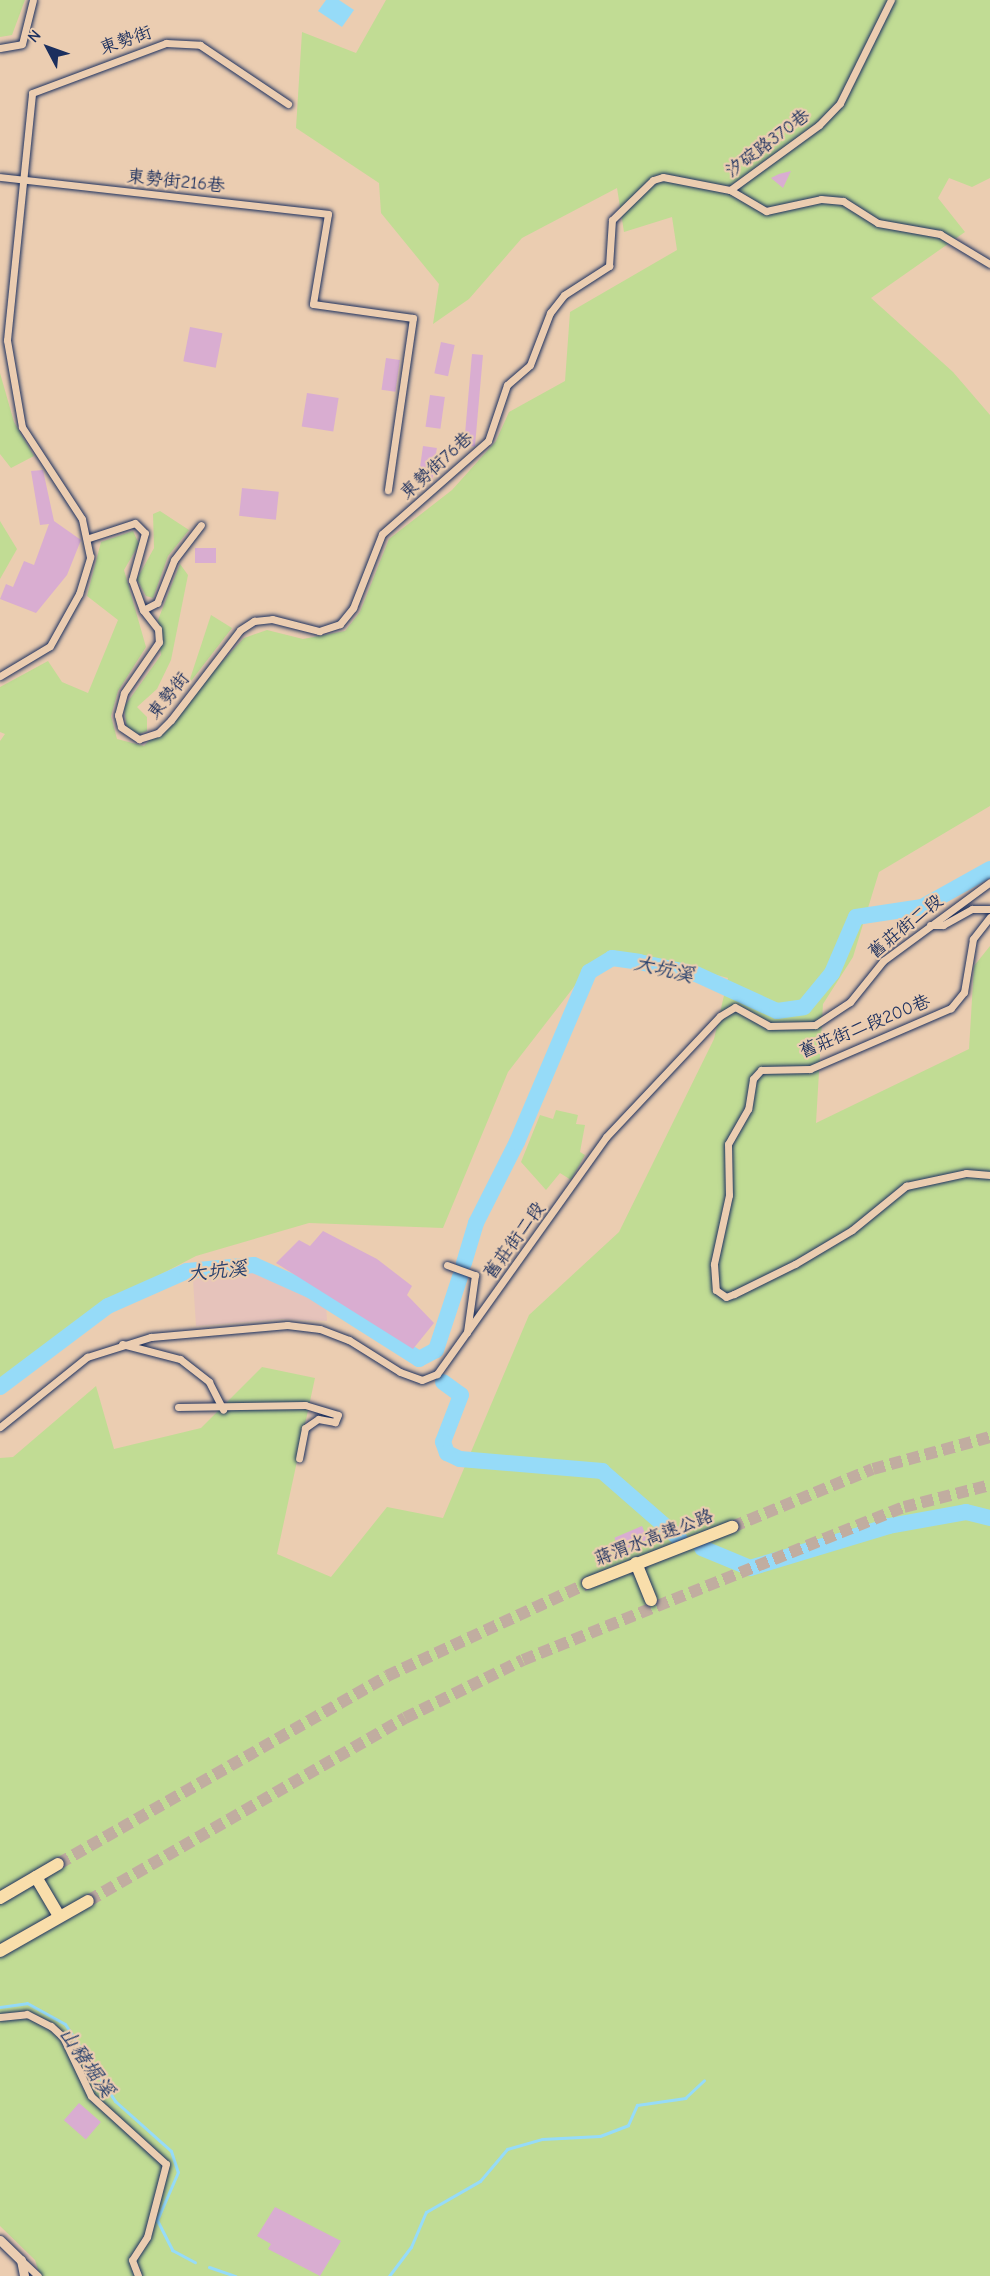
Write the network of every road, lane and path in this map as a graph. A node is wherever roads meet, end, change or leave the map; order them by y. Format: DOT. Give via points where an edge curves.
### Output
graph roads {
  1 [pos="33,0"];
  2 [pos="891,0"];
  3 [pos="0,48"];
  4 [pos="288,104"];
  5 [pos="0,177"];
  6 [pos="20,179"];
  7 [pos="730,190"];
  8 [pos="990,264"];
  9 [pos="3,339"];
  10 [pos="388,490"];
  11 [pos="201,525"];
  12 [pos="89,538"];
  13 [pos="143,610"];
  14 [pos="319,631"];
  15 [pos="0,676"];
  16 [pos="990,882"];
  17 [pos="990,909"];
  18 [pos="990,917"];
  19 [pos="930,925"];
  20 [pos="990,1175"];
  21 [pos="447,1265"];
  22 [pos="467,1334"];
  23 [pos="119,1344"];
  24 [pos="178,1407"];
  25 [pos="223,1410"];
  26 [pos="0,1427"];
  27 [pos="299,1458"];
  28 [pos="732,1527"];
  29 [pos="636,1563"];
  30 [pos="588,1583"];
  31 [pos="651,1600"];
  32 [pos="58,1864"];
  33 [pos="36,1877"];
  34 [pos="0,1898"];
  35 [pos="88,1901"];
  36 [pos="59,1916"];
  37 [pos="0,1951"];
  38 [pos="0,2017"];
  39 [pos="0,2240"];
  40 [pos="21,2260"];
  41 [pos="24,2276"];
  42 [pos="38,2276"];
  43 [pos="138,2276"];
  1 -- 3 [label="street" via="22,44"];
  2 -- 7 [label="street, 汐碇路370巷" via="840,103 819,125"];
  4 -- 6 [label="street, 東勢街" via="200,45 166,43 32,93"];
  5 -- 6 [label="street, 東勢街216巷"];
  6 -- 9 [label="street, 東勢街"];
  6 -- 10 [label="street, 東勢街216巷" via="328,214 313,304 413,318"];
  7 -- 8 [label="street, 汐碇路370巷" via="766,211 821,199 843,201 878,223 940,234"];
  7 -- 14 [label="street, 東勢街76巷" via="663,177 644,186 617,211 609,227 609,266 564,295 550,313 530,364 507,385 488,441 382,534 352,608 340,624"];
  9 -- 12 [label="street, 東勢街" via="22,427 70,498"];
  11 -- 13 [label="street" via="174,560 157,603"];
  12 -- 13 [label="street, 東勢街" via="135,523 145,533 131,575"];
  12 -- 15 [label="street, 東勢街" via="87,575 50,646"];
  13 -- 14 [label="street, 東勢街" via="158,629 159,642 124,693 118,714 121,727 139,739 158,733 171,720 240,630 254,621 272,619"];
  16 -- 19 [label="street, 舊莊街二段"];
  17 -- 19 [label="street" via="972,909 944,925"];
  18 -- 20 [label="street, 舊莊街二段200巷" via="973,939 964,992 951,1008 810,1069 761,1070 753,1079 748,1109 728,1144 729,1195 714,1264 716,1290 726,1297 795,1264 852,1230 906,1186 966,1173"];
  19 -- 22 [label="street, 舊莊街二段" via="883,961 849,1002 815,1025 769,1026 735,1007 720,1016 606,1137"];
  21 -- 22 [label="street" via="475,1275"];
  22 -- 23 [label="street, 舊莊街二段" via="437,1374 422,1380 320,1329 287,1325"];
  23 -- 25 [label="street" via="180,1359 209,1382"];
  23 -- 26 [label="street, 舊莊街二段" via="80,1361"];
  24 -- 25 [label="street"];
  25 -- 27 [label="street" via="305,1405 338,1415 335,1422 318,1419 305,1428"];
  28 -- 29 [label="highway, 蔣渭水高速公路"];
  29 -- 30 [label="highway, 蔣渭水高速公路"];
  29 -- 31 [label="highway"];
  32 -- 33 [label="highway"];
  33 -- 34 [label="highway"];
  33 -- 36 [label="highway"];
  35 -- 36 [label="highway"];
  36 -- 37 [label="highway"];
  38 -- 43 [label="street" via="27,2014 51,2026 63,2037 91,2096 166,2164 147,2237 132,2259"];
  39 -- 40 [label="main road"];
  40 -- 41 [label="main road"];
  40 -- 42 [label="street"];
}
